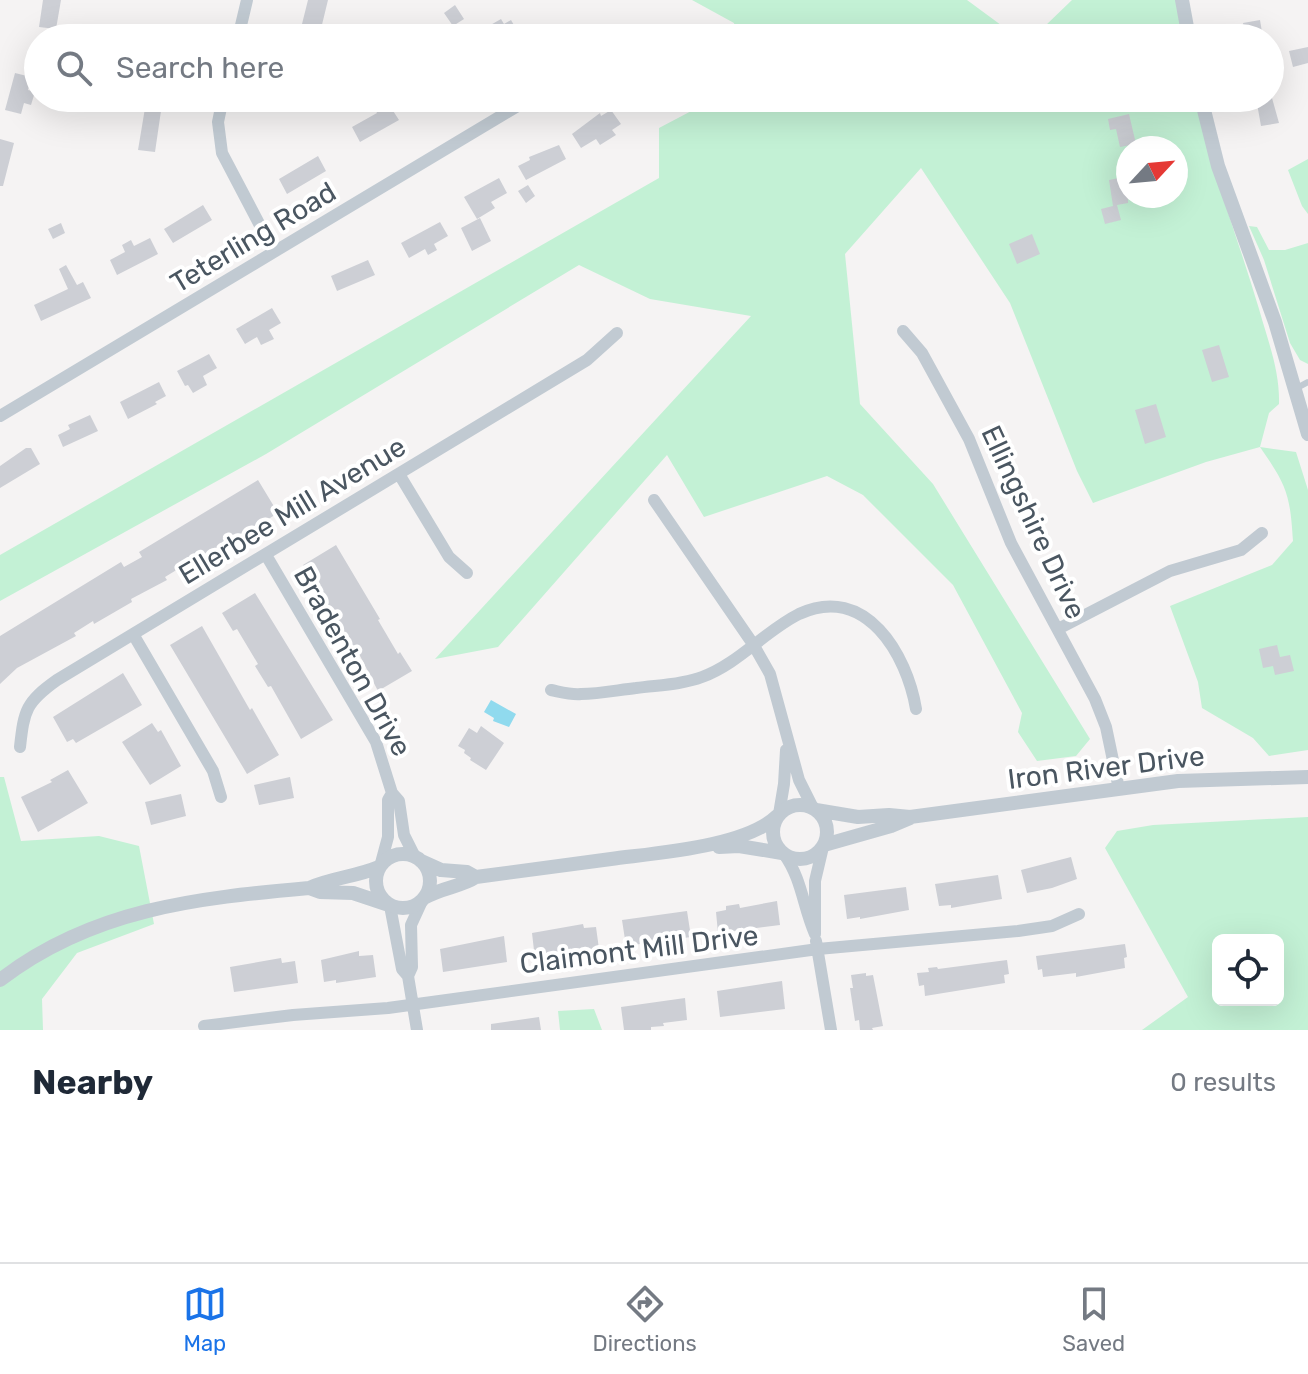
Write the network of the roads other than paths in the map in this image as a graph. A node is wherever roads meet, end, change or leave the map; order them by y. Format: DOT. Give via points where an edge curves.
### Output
graph roads {
  1 [pos="247,0"];
  2 [pos="1182,0"];
  3 [pos="241,24"];
  4 [pos="1186,24"];
  5 [pos="220,112"];
  6 [pos="508,112"];
  7 [pos="1204,112"];
  8 [pos="274,252"];
  9 [pos="903,331"];
  10 [pos="617,333"];
  11 [pos="1302,386"];
  12 [pos="0,416"];
  13 [pos="1308,434"];
  14 [pos="399,474"];
  15 [pos="654,500"];
  16 [pos="1262,533"];
  17 [pos="266,555"];
  18 [pos="467,573"];
  19 [pos="1058,629"];
  20 [pos="133,634"];
  21 [pos="753,644"];
  22 [pos="551,690"];
  23 [pos="916,709"];
  24 [pos="786,739"];
  25 [pos="20,747"];
  26 [pos="1308,777"];
  27 [pos="1119,789"];
  28 [pos="392,793"];
  29 [pos="221,797"];
  30 [pos="815,809"];
  31 [pos="778,815"];
  32 [pos="910,817"];
  33 [pos="823,846"];
  34 [pos="695,847"];
  35 [pos="783,854"];
  36 [pos="418,859"];
  37 [pos="380,865"];
  38 [pos="476,877"];
  39 [pos="309,888"];
  40 [pos="423,900"];
  41 [pos="388,905"];
  42 [pos="1079,914"];
  43 [pos="815,934"];
  44 [pos="818,949"];
  45 [pos="408,976"];
  46 [pos="0,980"];
  47 [pos="413,1004"];
  48 [pos="204,1026"];
  49 [pos="417,1030"];
  50 [pos="831,1030"];
  1 -- 3 [label="street"];
  2 -- 4 [label="street"];
  5 -- 8 [label="street" via="222,153"];
  6 -- 8 [label="street, Teterling Road"];
  7 -- 11 [label="street" via="1218,166"];
  8 -- 12 [label="street, Teterling Road"];
  9 -- 19 [label="street, Ellingshire Drive" via="922,353 969,439 1007,535"];
  10 -- 14 [label="street, Ellerbee Mill Avenue" via="587,360"];
  11 -- 13 [label="street"];
  14 -- 17 [label="street, Ellerbee Mill Avenue"];
  14 -- 18 [label="street" via="449,557"];
  15 -- 21 [label="street"];
  16 -- 19 [label="street" via="1241,550 1170,571"];
  17 -- 20 [label="street, Ellerbee Mill Avenue"];
  17 -- 28 [label="street, Bradenton Drive" via="376,742"];
  19 -- 27 [label="street, Ellingshire Drive" via="1101,713"];
  20 -- 25 [label="street, Ellerbee Mill Avenue" via="37,694 23,716"];
  20 -- 29 [label="street" via="213,771"];
  21 -- 22 [label="street" via="689,681 580,695"];
  21 -- 23 [label="street" via="809,611 857,613 886,636 910,680"];
  21 -- 24 [label="street" via="770,674"];
  24 -- 30 [label="street" via="801,787"];
  24 -- 31 [label="street"];
  26 -- 27 [label="street, Iron River Drive" via="1208,778"];
  27 -- 32 [label="street, Iron River Drive"];
  28 -- 36 [label="street, Bradenton Drive" via="399,801 404,835"];
  28 -- 37 [label="street, Bradenton Drive"];
  30 -- 31 [label="street" via="792,806"];
  30 -- 32 [label="street, Iron River Drive" via="858,817"];
  30 -- 33 [label="street" via="827,829"];
  31 -- 34 [label="street" via="754,831"];
  31 -- 35 [label="street" via="772,831"];
  32 -- 33 [label="street, Iron River Drive"];
  33 -- 35 [label="street" via="803,859"];
  33 -- 43 [label="street" via="815,881"];
  34 -- 35 [label="street" via="739,846"];
  34 -- 38 [label="street"];
  35 -- 43 [label="street" via="799,878"];
  36 -- 37 [label="street" via="393,855"];
  36 -- 38 [label="street"];
  36 -- 40 [label="street" via="430,879"];
  37 -- 39 [label="street"];
  37 -- 41 [label="street" via="375,882"];
  38 -- 40 [label="street"];
  39 -- 41 [label="street" via="353,893"];
  39 -- 46 [label="street" via="203,898 136,913 50,948"];
  40 -- 41 [label="street" via="410,908"];
  40 -- 45 [label="street" via="411,925"];
  41 -- 45 [label="street"];
  42 -- 44 [label="street, Claimont Mill Drive" via="1044,928"];
  43 -- 44 [label="street"];
  44 -- 47 [label="street, Claimont Mill Drive"];
  44 -- 50 [label="street"];
  45 -- 47 [label="street"];
  47 -- 48 [label="street, Claimont Mill Drive"];
  47 -- 49 [label="street"];
}
